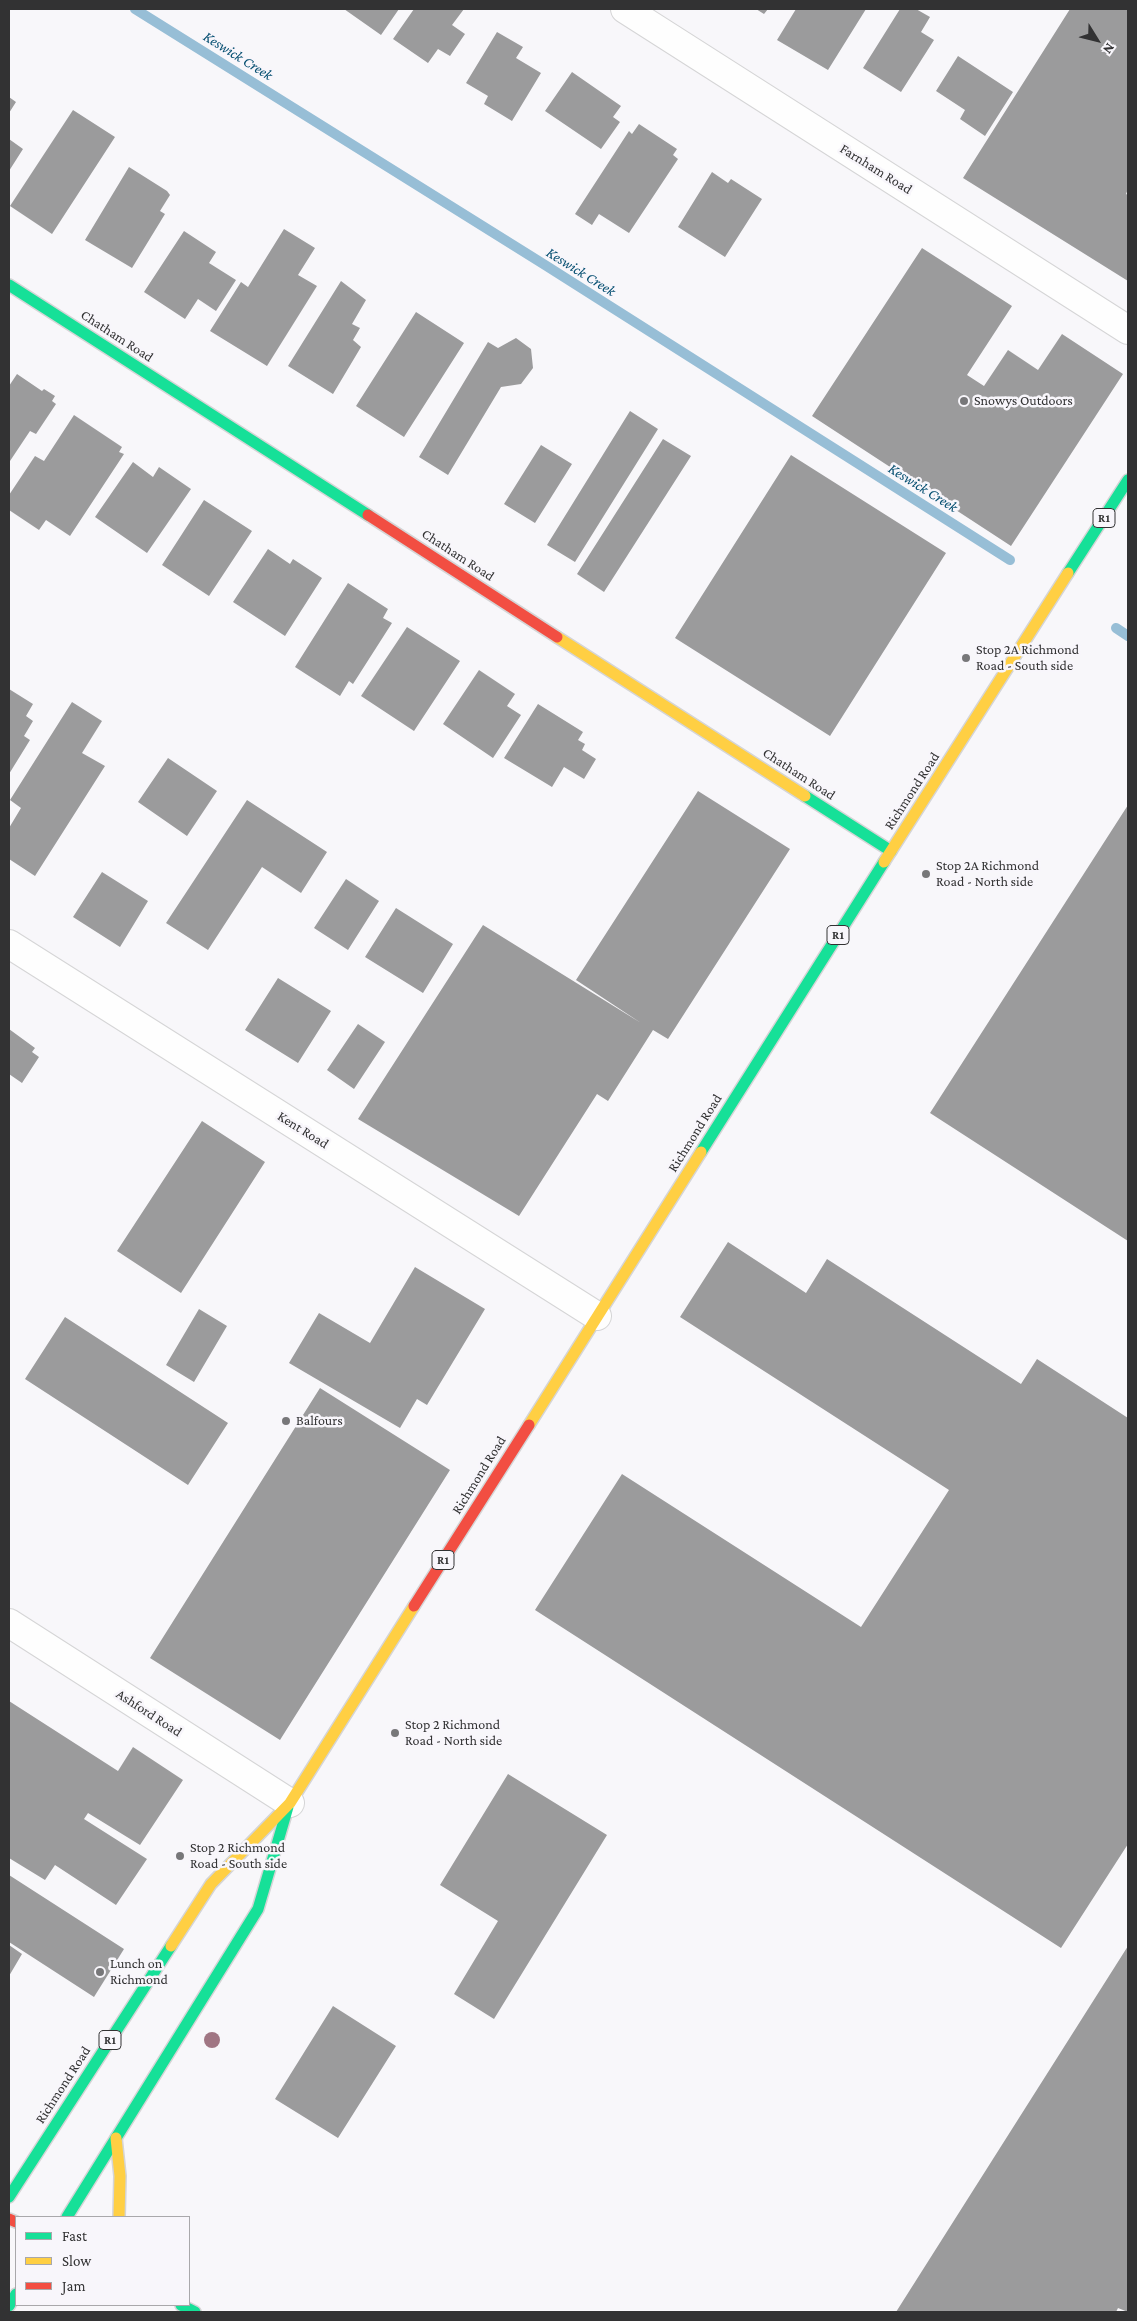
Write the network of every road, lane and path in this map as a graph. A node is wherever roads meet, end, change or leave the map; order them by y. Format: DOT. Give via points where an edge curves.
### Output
graph roads {
  1 [pos="625,9"];
  2 [pos="9,284"];
  3 [pos="1128,330"];
  4 [pos="1128,480"];
  5 [pos="891,851"];
  6 [pos="9,944"];
  7 [pos="597,1316"];
  8 [pos="9,1623"];
  9 [pos="290,1803"];
  10 [pos="116,2138"];
  11 [pos="9,2197"];
  12 [pos="68,2216"];
  13 [pos="119,2216"];
  14 [pos="15,2296"];
  15 [pos="183,2306"];
  16 [pos="9,2307"];
  17 [pos="195,2312"];
  1 -- 3 [label="street, Farnham Road"];
  2 -- 5 [label="main road, Chatham Road"];
  4 -- 5 [label="main road, Richmond Road / R1"];
  5 -- 7 [label="main road, Richmond Road / R1"];
  6 -- 7 [label="street, Kent Road"];
  7 -- 9 [label="main road, Richmond Road / R1"];
  8 -- 9 [label="street, Ashford Road"];
  9 -- 10 [label="main road, Richmond Road / R1" via="258,1909"];
  9 -- 11 [label="main road, Richmond Road / R1" via="211,1884"];
  10 -- 12 [label="main road, Richmond Road / R1"];
  10 -- 13 [label="main road" via="120,2176"];
  14 -- 16 [label="main road"];
  15 -- 17 [label="main road"];
}
